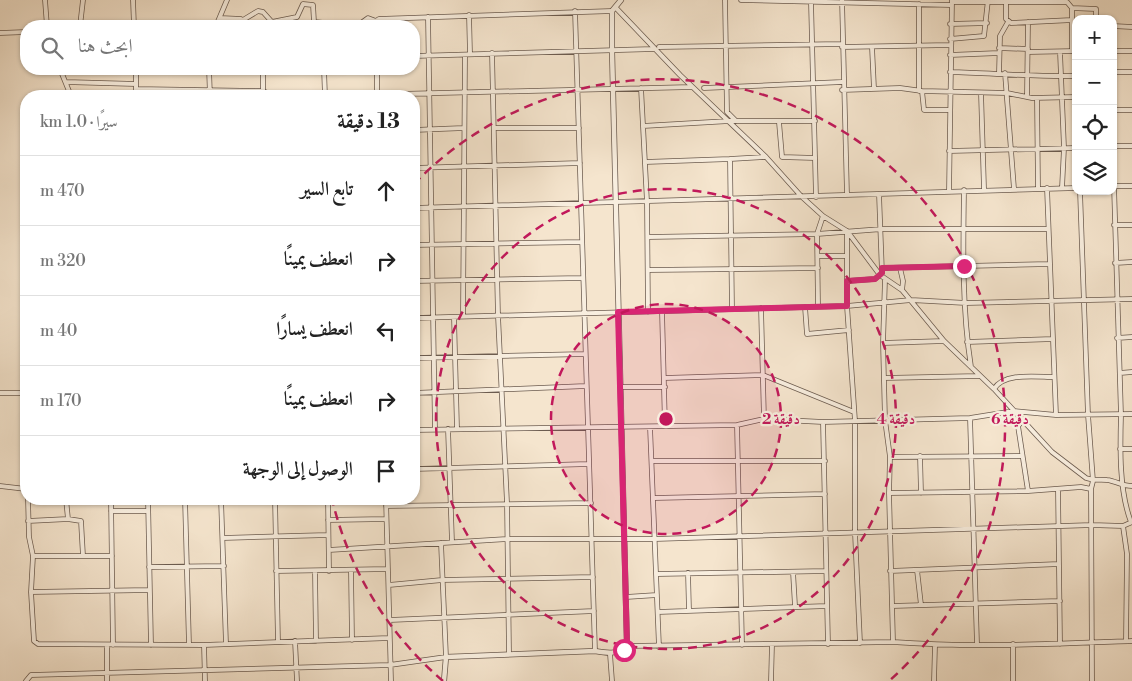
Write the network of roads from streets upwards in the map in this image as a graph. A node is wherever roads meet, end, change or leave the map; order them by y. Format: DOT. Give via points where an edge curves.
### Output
graph roads {
  1 [pos="46,0"];
  2 [pos="83,0"];
  3 [pos="133,0"];
  4 [pos="227,0"];
  5 [pos="621,0"];
  6 [pos="725,0"];
  7 [pos="741,0"];
  8 [pos="788,0"];
  9 [pos="842,1"];
  10 [pos="900,1"];
  11 [pos="988,1"];
  12 [pos="1006,1"];
  13 [pos="812,2"];
  14 [pos="951,2"];
  15 [pos="919,4"];
  16 [pos="1072,8"];
  17 [pos="614,10"];
  18 [pos="575,11"];
  19 [pos="469,15"];
  20 [pos="1072,15"];
  21 [pos="1096,15"];
  22 [pos="428,17"];
  23 [pos="220,18"];
  24 [pos="48,20"];
  25 [pos="81,20"];
  26 [pos="134,20"];
  27 [pos="243,20"];
  28 [pos="270,20"];
  29 [pos="282,20"];
  30 [pos="314,20"];
  31 [pos="389,20"];
  32 [pos="1072,20"];
  33 [pos="1008,22"];
  34 [pos="1028,22"];
  35 [pos="987,23"];
  36 [pos="950,24"];
  37 [pos="1117,26"];
  38 [pos="1132,27"];
  39 [pos="20,32"];
  40 [pos="0,33"];
  41 [pos="950,39"];
  42 [pos="813,44"];
  43 [pos="950,45"];
  44 [pos="727,46"];
  45 [pos="842,46"];
  46 [pos="659,47"];
  47 [pos="872,47"];
  48 [pos="917,47"];
  49 [pos="653,48"];
  50 [pos="1028,50"];
  51 [pos="612,51"];
  52 [pos="999,51"];
  53 [pos="1072,51"];
  54 [pos="1117,51"];
  55 [pos="1132,51"];
  56 [pos="576,52"];
  57 [pos="1060,52"];
  58 [pos="492,53"];
  59 [pos="467,55"];
  60 [pos="950,55"];
  61 [pos="420,56"];
  62 [pos="428,56"];
  63 [pos="950,72"];
  64 [pos="1117,72"];
  65 [pos="1132,72"];
  66 [pos="999,73"];
  67 [pos="1006,73"];
  68 [pos="63,75"];
  69 [pos="136,75"];
  70 [pos="209,75"];
  71 [pos="263,75"];
  72 [pos="324,75"];
  73 [pos="377,75"];
  74 [pos="1028,76"];
  75 [pos="1061,76"];
  76 [pos="1072,76"];
  77 [pos="66,82"];
  78 [pos="842,82"];
  79 [pos="814,84"];
  80 [pos="692,86"];
  81 [pos="136,87"];
  82 [pos="728,87"];
  83 [pos="642,88"];
  84 [pos="704,88"];
  85 [pos="578,89"];
  86 [pos="613,89"];
  87 [pos="874,89"];
  88 [pos="69,90"];
  89 [pos="210,90"];
  90 [pos="263,90"];
  91 [pos="325,90"];
  92 [pos="377,90"];
  93 [pos="842,90"];
  94 [pos="494,91"];
  95 [pos="920,91"];
  96 [pos="420,92"];
  97 [pos="428,92"];
  98 [pos="464,92"];
  99 [pos="950,92"];
  100 [pos="981,93"];
  101 [pos="1007,94"];
  102 [pos="1027,95"];
  103 [pos="1062,97"];
  104 [pos="1072,97"];
  105 [pos="1036,98"];
  106 [pos="950,110"];
  107 [pos="1117,110"];
  108 [pos="1132,110"];
  109 [pos="729,121"];
  110 [pos="815,121"];
  111 [pos="738,122"];
  112 [pos="779,122"];
  113 [pos="643,126"];
  114 [pos="464,128"];
  115 [pos="494,128"];
  116 [pos="579,128"];
  117 [pos="420,130"];
  118 [pos="429,130"];
  119 [pos="1117,146"];
  120 [pos="1132,146"];
  121 [pos="1038,148"];
  122 [pos="1064,148"];
  123 [pos="1072,148"];
  124 [pos="1011,149"];
  125 [pos="984,150"];
  126 [pos="949,151"];
  127 [pos="766,157"];
  128 [pos="816,158"];
  129 [pos="730,159"];
  130 [pos="645,162"];
  131 [pos="580,163"];
  132 [pos="495,165"];
  133 [pos="464,166"];
  134 [pos="429,167"];
  135 [pos="420,168"];
  136 [pos="1117,186"];
  137 [pos="1132,186"];
  138 [pos="1038,188"];
  139 [pos="1047,188"];
  140 [pos="1062,188"];
  141 [pos="1072,188"];
  142 [pos="984,189"];
  143 [pos="1014,189"];
  144 [pos="964,190"];
  145 [pos="949,192"];
  146 [pos="879,194"];
  147 [pos="847,195"];
  148 [pos="1080,195"];
  149 [pos="1114,195"];
  150 [pos="800,196"];
  151 [pos="816,197"];
  152 [pos="731,199"];
  153 [pos="616,202"];
  154 [pos="647,202"];
  155 [pos="580,203"];
  156 [pos="496,205"];
  157 [pos="464,206"];
  158 [pos="432,207"];
  159 [pos="420,208"];
  160 [pos="823,216"];
  161 [pos="1114,225"];
  162 [pos="1132,225"];
  163 [pos="882,229"];
  164 [pos="1048,229"];
  165 [pos="847,231"];
  166 [pos="964,231"];
  167 [pos="732,234"];
  168 [pos="817,234"];
  169 [pos="648,237"];
  170 [pos="582,242"];
  171 [pos="464,244"];
  172 [pos="497,244"];
  173 [pos="420,245"];
  174 [pos="432,245"];
  175 [pos="818,256"];
  176 [pos="847,256"];
  177 [pos="1132,262"];
  178 [pos="1116,263"];
  179 [pos="1049,264"];
  180 [pos="964,266"];
  181 [pos="818,268"];
  182 [pos="882,268"];
  183 [pos="900,268"];
  184 [pos="648,270"];
  185 [pos="732,270"];
  186 [pos="880,275"];
  187 [pos="498,278"];
  188 [pos="583,278"];
  189 [pos="464,279"];
  190 [pos="885,279"];
  191 [pos="432,280"];
  192 [pos="420,281"];
  193 [pos="847,281"];
  194 [pos="902,290"];
  195 [pos="1083,299"];
  196 [pos="1116,299"];
  197 [pos="1132,299"];
  198 [pos="911,300"];
  199 [pos="1050,300"];
  200 [pos="966,303"];
  201 [pos="884,304"];
  202 [pos="818,306"];
  203 [pos="847,306"];
  204 [pos="805,307"];
  205 [pos="732,308"];
  206 [pos="761,308"];
  207 [pos="662,311"];
  208 [pos="618,312"];
  209 [pos="648,312"];
  210 [pos="583,313"];
  211 [pos="463,316"];
  212 [pos="498,316"];
  213 [pos="454,317"];
  214 [pos="420,318"];
  215 [pos="432,318"];
  216 [pos="849,330"];
  217 [pos="1132,337"];
  218 [pos="1117,338"];
  219 [pos="1053,339"];
  220 [pos="944,341"];
  221 [pos="967,342"];
  222 [pos="884,343"];
  223 [pos="585,354"];
  224 [pos="500,355"];
  225 [pos="456,356"];
  226 [pos="434,357"];
  227 [pos="420,358"];
  228 [pos="970,366"];
  229 [pos="1132,372"];
  230 [pos="1120,373"];
  231 [pos="763,375"];
  232 [pos="980,376"];
  233 [pos="1054,376"];
  234 [pos="664,378"];
  235 [pos="884,378"];
  236 [pos="586,386"];
  237 [pos="621,387"];
  238 [pos="664,387"];
  239 [pos="994,388"];
  240 [pos="501,389"];
  241 [pos="457,390"];
  242 [pos="434,391"];
  243 [pos="420,392"];
  244 [pos="0,393"];
  245 [pos="20,393"];
  246 [pos="1014,411"];
  247 [pos="855,412"];
  248 [pos="1132,414"];
  249 [pos="1088,415"];
  250 [pos="1121,415"];
  251 [pos="1056,416"];
  252 [pos="970,418"];
  253 [pos="764,419"];
  254 [pos="885,420"];
  255 [pos="855,421"];
  256 [pos="1022,421"];
  257 [pos="823,422"];
  258 [pos="737,425"];
  259 [pos="665,426"];
  260 [pos="504,427"];
  261 [pos="650,427"];
  262 [pos="622,428"];
  263 [pos="435,429"];
  264 [pos="448,429"];
  265 [pos="457,429"];
  266 [pos="587,429"];
  267 [pos="420,430"];
  268 [pos="1120,449"];
  269 [pos="1132,449"];
  270 [pos="920,456"];
  271 [pos="1022,456"];
  272 [pos="890,457"];
  273 [pos="971,458"];
  274 [pos="652,461"];
  275 [pos="738,461"];
  276 [pos="824,461"];
  277 [pos="590,464"];
  278 [pos="505,466"];
  279 [pos="449,468"];
  280 [pos="420,469"];
  281 [pos="1093,481"];
  282 [pos="0,486"];
  283 [pos="1124,486"];
  284 [pos="1132,486"];
  285 [pos="20,488"];
  286 [pos="1058,489"];
  287 [pos="1091,489"];
  288 [pos="1028,491"];
  289 [pos="972,492"];
  290 [pos="889,493"];
  291 [pos="921,493"];
  292 [pos="825,494"];
  293 [pos="739,496"];
  294 [pos="654,498"];
  295 [pos="507,503"];
  296 [pos="591,503"];
  297 [pos="450,504"];
  298 [pos="28,505"];
  299 [pos="67,505"];
  300 [pos="111,505"];
  301 [pos="148,505"];
  302 [pos="184,505"];
  303 [pos="222,505"];
  304 [pos="275,505"];
  305 [pos="328,505"];
  306 [pos="418,505"];
  307 [pos="420,505"];
  308 [pos="386,506"];
  309 [pos="111,511"];
  310 [pos="148,511"];
  311 [pos="68,519"];
  312 [pos="386,519"];
  313 [pos="328,520"];
  314 [pos="28,521"];
  315 [pos="1132,522"];
  316 [pos="1092,525"];
  317 [pos="1058,526"];
  318 [pos="1123,526"];
  319 [pos="974,530"];
  320 [pos="890,532"];
  321 [pos="826,533"];
  322 [pos="855,533"];
  323 [pos="328,535"];
  324 [pos="740,536"];
  325 [pos="275,537"];
  326 [pos="222,538"];
  327 [pos="507,539"];
  328 [pos="626,539"];
  329 [pos="655,539"];
  330 [pos="593,540"];
  331 [pos="452,542"];
  332 [pos="441,543"];
  333 [pos="388,545"];
  334 [pos="329,550"];
  335 [pos="33,556"];
  336 [pos="83,556"];
  337 [pos="112,556"];
  338 [pos="1059,564"];
  339 [pos="224,566"];
  340 [pos="149,567"];
  341 [pos="186,567"];
  342 [pos="975,568"];
  343 [pos="388,569"];
  344 [pos="351,570"];
  345 [pos="917,570"];
  346 [pos="315,571"];
  347 [pos="329,571"];
  348 [pos="826,571"];
  349 [pos="890,571"];
  350 [pos="276,572"];
  351 [pos="741,572"];
  352 [pos="794,572"];
  353 [pos="688,573"];
  354 [pos="657,574"];
  355 [pos="593,577"];
  356 [pos="508,578"];
  357 [pos="442,580"];
  358 [pos="389,585"];
  359 [pos="113,590"];
  360 [pos="149,590"];
  361 [pos="31,592"];
  362 [pos="657,595"];
  363 [pos="626,597"];
  364 [pos="1126,597"];
  365 [pos="1132,597"];
  366 [pos="1060,601"];
  367 [pos="976,603"];
  368 [pos="921,605"];
  369 [pos="795,606"];
  370 [pos="827,606"];
  371 [pos="892,606"];
  372 [pos="742,609"];
  373 [pos="594,611"];
  374 [pos="689,611"];
  375 [pos="658,612"];
  376 [pos="509,614"];
  377 [pos="443,616"];
  378 [pos="390,620"];
  379 [pos="389,638"];
  380 [pos="352,640"];
  381 [pos="295,641"];
  382 [pos="316,641"];
  383 [pos="1092,641"];
  384 [pos="1126,641"];
  385 [pos="1132,641"];
  386 [pos="278,642"];
  387 [pos="893,642"];
  388 [pos="860,643"];
  389 [pos="204,644"];
  390 [pos="226,644"];
  391 [pos="772,644"];
  392 [pos="828,644"];
  393 [pos="976,644"];
  394 [pos="1013,644"];
  395 [pos="1060,644"];
  396 [pos="107,645"];
  397 [pos="113,645"];
  398 [pos="152,645"];
  399 [pos="188,645"];
  400 [pos="742,645"];
  401 [pos="935,645"];
  402 [pos="627,646"];
  403 [pos="659,647"];
  404 [pos="595,651"];
  405 [pos="509,654"];
  406 [pos="610,654"];
  407 [pos="446,657"];
  408 [pos="390,665"];
  409 [pos="297,668"];
  410 [pos="205,670"];
  411 [pos="107,674"];
  412 [pos="26,681"];
  413 [pos="107,681"];
  414 [pos="205,681"];
  415 [pos="297,681"];
  416 [pos="391,681"];
  417 [pos="444,681"];
  418 [pos="612,681"];
  419 [pos="771,681"];
  420 [pos="934,681"];
  421 [pos="1013,681"];
  422 [pos="1092,681"];
  1 -- 24 [label="street"];
  2 -- 25 [label="street"];
  3 -- 26 [label="street"];
  4 -- 23 [label="street"];
  5 -- 17 [label="street"];
  6 -- 44 [label="street"];
  7 -- 8 [label="street"];
  8 -- 13 [label="street"];
  9 -- 10 [label="street"];
  9 -- 13 [label="street"];
  9 -- 45 [label="street"];
  10 -- 15 [label="street"];
  11 -- 12 [label="street"];
  11 -- 14 [label="street"];
  11 -- 35 [label="street"];
  12 -- 16 [label="street" via="1066,2"];
  12 -- 33 [label="street"];
  13 -- 42 [label="street"];
  14 -- 15 [label="street"];
  14 -- 36 [label="street"];
  15 -- 48 [label="street"];
  16 -- 20 [label="street"];
  16 -- 21 [label="street" via="1096,9"];
  17 -- 18 [label="street"];
  17 -- 49 [label="street"];
  17 -- 51 [label="street"];
  18 -- 19 [label="street"];
  18 -- 56 [label="street"];
  19 -- 22 [label="street"];
  19 -- 59 [label="street"];
  22 -- 31 [label="street"];
  22 -- 62 [label="street"];
  23 -- 27 [label="street"];
  27 -- 28 [label="street" via="258,11"];
  29 -- 30 [label="street" via="299,14 303,4 313,5"];
  32 -- 34 [label="street"];
  33 -- 34 [label="street"];
  33 -- 52 [label="street" via="1003,28"];
  34 -- 50 [label="street"];
  35 -- 36 [label="street"];
  35 -- 41 [label="street" via="983,37"];
  36 -- 41 [label="street"];
  37 -- 38 [label="street"];
  39 -- 40 [label="street"];
  41 -- 43 [label="street"];
  42 -- 44 [label="street"];
  42 -- 45 [label="street"];
  42 -- 79 [label="street"];
  43 -- 48 [label="street"];
  43 -- 60 [label="street"];
  44 -- 46 [label="street"];
  44 -- 82 [label="street"];
  45 -- 47 [label="street"];
  45 -- 78 [label="street"];
  47 -- 48 [label="street"];
  47 -- 87 [label="street"];
  48 -- 95 [label="street"];
  49 -- 51 [label="street"];
  49 -- 80 [label="street"];
  50 -- 52 [label="street"];
  50 -- 57 [label="street"];
  50 -- 74 [label="street"];
  51 -- 56 [label="street"];
  51 -- 86 [label="street"];
  52 -- 60 [label="street"];
  52 -- 66 [label="street"];
  53 -- 57 [label="street"];
  54 -- 55 [label="street"];
  56 -- 58 [label="street"];
  56 -- 85 [label="street"];
  57 -- 75 [label="street"];
  58 -- 59 [label="street"];
  58 -- 94 [label="street"];
  59 -- 62 [label="street"];
  59 -- 98 [label="street"];
  60 -- 63 [label="street"];
  61 -- 62 [label="street"];
  62 -- 97 [label="street"];
  63 -- 66 [label="street"];
  63 -- 99 [label="street"];
  64 -- 65 [label="street"];
  66 -- 67 [label="street"];
  67 -- 74 [label="street"];
  67 -- 101 [label="street"];
  68 -- 77 [label="street"];
  69 -- 81 [label="street"];
  70 -- 89 [label="street"];
  71 -- 90 [label="street"];
  72 -- 91 [label="street"];
  73 -- 92 [label="street"];
  74 -- 75 [label="street"];
  74 -- 102 [label="street"];
  75 -- 76 [label="street"];
  75 -- 103 [label="street"];
  77 -- 81 [label="street"];
  77 -- 88 [label="street"];
  78 -- 79 [label="street"];
  78 -- 93 [label="street"];
  79 -- 82 [label="street"];
  79 -- 110 [label="street"];
  80 -- 83 [label="street"];
  80 -- 109 [label="street"];
  81 -- 89 [label="street"];
  82 -- 84 [label="street"];
  82 -- 111 [label="street" via="728,115"];
  83 -- 86 [label="street"];
  83 -- 113 [label="street"];
  85 -- 86 [label="street"];
  85 -- 94 [label="street"];
  85 -- 116 [label="street"];
  86 -- 153 [label="street"];
  87 -- 93 [label="street"];
  87 -- 95 [label="street"];
  93 -- 147 [label="street"];
  94 -- 98 [label="street"];
  94 -- 115 [label="street"];
  95 -- 99 [label="street"];
  95 -- 106 [label="street" via="922,109"];
  96 -- 97 [label="street"];
  97 -- 98 [label="street"];
  97 -- 118 [label="street"];
  98 -- 114 [label="street"];
  99 -- 100 [label="street"];
  99 -- 106 [label="street"];
  100 -- 101 [label="street"];
  100 -- 125 [label="street"];
  101 -- 102 [label="street"];
  101 -- 124 [label="street"];
  102 -- 105 [label="street"];
  103 -- 104 [label="street"];
  103 -- 105 [label="street"];
  103 -- 122 [label="street"];
  105 -- 121 [label="street"];
  106 -- 126 [label="street"];
  107 -- 108 [label="street"];
  109 -- 111 [label="street"];
  109 -- 113 [label="street"];
  109 -- 127 [label="street"];
  110 -- 112 [label="street"];
  110 -- 128 [label="street"];
  111 -- 112 [label="street"];
  112 -- 128 [label="street" via="782,157"];
  113 -- 130 [label="street"];
  114 -- 118 [label="street"];
  114 -- 133 [label="street"];
  115 -- 116 [label="street"];
  115 -- 132 [label="street"];
  116 -- 131 [label="street"];
  117 -- 118 [label="street"];
  118 -- 134 [label="street"];
  119 -- 120 [label="street"];
  121 -- 122 [label="street"];
  121 -- 124 [label="street"];
  121 -- 138 [label="street"];
  122 -- 123 [label="street"];
  122 -- 140 [label="street"];
  124 -- 125 [label="street"];
  124 -- 143 [label="street"];
  125 -- 126 [label="street"];
  125 -- 142 [label="street"];
  126 -- 145 [label="street"];
  127 -- 129 [label="street"];
  127 -- 150 [label="street"];
  128 -- 151 [label="street"];
  129 -- 130 [label="street"];
  129 -- 152 [label="street"];
  130 -- 154 [label="street"];
  131 -- 132 [label="street"];
  131 -- 155 [label="street"];
  132 -- 133 [label="street"];
  132 -- 156 [label="street"];
  133 -- 134 [label="street"];
  133 -- 157 [label="street"];
  134 -- 135 [label="street"];
  134 -- 158 [label="street"];
  136 -- 137 [label="street"];
  138 -- 139 [label="street"];
  138 -- 143 [label="street"];
  139 -- 140 [label="street"];
  139 -- 164 [label="street"];
  140 -- 141 [label="street"];
  142 -- 143 [label="street"];
  142 -- 144 [label="street"];
  144 -- 145 [label="street"];
  144 -- 166 [label="street"];
  145 -- 146 [label="street"];
  146 -- 147 [label="street"];
  146 -- 163 [label="street"];
  147 -- 151 [label="street"];
  148 -- 195 [label="street"];
  149 -- 161 [label="street"];
  150 -- 151 [label="street"];
  150 -- 152 [label="street"];
  150 -- 160 [label="street"];
  152 -- 154 [label="street"];
  152 -- 167 [label="street"];
  153 -- 154 [label="street"];
  153 -- 155 [label="street"];
  153 -- 208 [label="street"];
  154 -- 169 [label="street"];
  155 -- 156 [label="street"];
  155 -- 170 [label="street"];
  156 -- 157 [label="street"];
  156 -- 172 [label="street"];
  157 -- 158 [label="street"];
  157 -- 171 [label="street"];
  158 -- 159 [label="street"];
  158 -- 174 [label="street"];
  160 -- 165 [label="street"];
  160 -- 168 [label="street"];
  161 -- 162 [label="street"];
  161 -- 178 [label="street"];
  163 -- 165 [label="street"];
  163 -- 166 [label="street"];
  163 -- 182 [label="street"];
  164 -- 166 [label="street"];
  164 -- 179 [label="street"];
  165 -- 168 [label="street"];
  165 -- 176 [label="street"];
  165 -- 186 [label="street"];
  166 -- 180 [label="street"];
  167 -- 168 [label="street"];
  167 -- 169 [label="street"];
  167 -- 185 [label="street"];
  168 -- 175 [label="street"];
  169 -- 184 [label="street"];
  170 -- 172 [label="street"];
  170 -- 188 [label="street"];
  171 -- 172 [label="street"];
  171 -- 174 [label="street"];
  171 -- 189 [label="street"];
  172 -- 187 [label="street"];
  173 -- 174 [label="street"];
  174 -- 191 [label="street"];
  175 -- 176 [label="street"];
  175 -- 181 [label="street"];
  176 -- 193 [label="street"];
  177 -- 178 [label="street"];
  178 -- 196 [label="street"];
  179 -- 180 [label="street"];
  179 -- 199 [label="street"];
  180 -- 183 [label="street"];
  180 -- 200 [label="street"];
  181 -- 185 [label="street"];
  181 -- 202 [label="street"];
  182 -- 183 [label="street"];
  182 -- 186 [label="street"];
  183 -- 194 [label="street" via="904,281"];
  184 -- 185 [label="street"];
  184 -- 209 [label="street"];
  185 -- 205 [label="street"];
  186 -- 190 [label="street"];
  186 -- 193 [label="street" via="869,280"];
  187 -- 188 [label="street"];
  187 -- 189 [label="street"];
  187 -- 212 [label="street"];
  188 -- 210 [label="street"];
  189 -- 191 [label="street"];
  189 -- 211 [label="street"];
  190 -- 194 [label="street"];
  190 -- 201 [label="street"];
  191 -- 192 [label="street"];
  191 -- 215 [label="street"];
  193 -- 203 [label="street"];
  194 -- 198 [label="street"];
  195 -- 196 [label="street"];
  195 -- 199 [label="street"];
  195 -- 249 [label="street"];
  196 -- 197 [label="street"];
  196 -- 218 [label="street"];
  198 -- 200 [label="street"];
  198 -- 201 [label="street"];
  198 -- 220 [label="street"];
  199 -- 200 [label="street"];
  199 -- 219 [label="street"];
  200 -- 221 [label="street"];
  201 -- 203 [label="street"];
  201 -- 222 [label="street"];
  202 -- 203 [label="street"];
  202 -- 204 [label="street"];
  203 -- 216 [label="street"];
  204 -- 206 [label="street"];
  204 -- 216 [label="street" via="807,334"];
  205 -- 206 [label="street"];
  205 -- 207 [label="street"];
  206 -- 231 [label="street"];
  207 -- 209 [label="street"];
  207 -- 234 [label="street"];
  208 -- 209 [label="street"];
  208 -- 210 [label="street"];
  208 -- 237 [label="street"];
  210 -- 212 [label="street"];
  210 -- 223 [label="street"];
  211 -- 212 [label="street"];
  211 -- 213 [label="street"];
  212 -- 224 [label="street"];
  213 -- 215 [label="street"];
  213 -- 225 [label="street"];
  214 -- 215 [label="street"];
  215 -- 226 [label="street"];
  216 -- 247 [label="street"];
  217 -- 218 [label="street"];
  218 -- 230 [label="street"];
  219 -- 221 [label="street"];
  219 -- 233 [label="street"];
  220 -- 222 [label="street"];
  220 -- 228 [label="street"];
  221 -- 228 [label="street"];
  222 -- 235 [label="street"];
  223 -- 224 [label="street"];
  223 -- 236 [label="street"];
  224 -- 225 [label="street"];
  224 -- 240 [label="street"];
  225 -- 226 [label="street"];
  225 -- 241 [label="street"];
  226 -- 227 [label="street"];
  226 -- 242 [label="street"];
  228 -- 232 [label="street"];
  229 -- 230 [label="street"];
  230 -- 250 [label="street"];
  231 -- 234 [label="street"];
  231 -- 247 [label="street"];
  231 -- 253 [label="street"];
  232 -- 235 [label="street"];
  232 -- 239 [label="street"];
  233 -- 239 [label="street" via="1015,378 996,384"];
  233 -- 251 [label="street"];
  234 -- 238 [label="street"];
  235 -- 254 [label="street"];
  236 -- 240 [label="street"];
  236 -- 266 [label="street"];
  237 -- 238 [label="street"];
  237 -- 262 [label="street"];
  238 -- 259 [label="street"];
  239 -- 246 [label="street"];
  240 -- 241 [label="street"];
  240 -- 260 [label="street"];
  241 -- 242 [label="street"];
  241 -- 265 [label="street"];
  242 -- 243 [label="street"];
  242 -- 263 [label="street"];
  244 -- 245 [label="street"];
  246 -- 251 [label="street"];
  246 -- 252 [label="street"];
  246 -- 256 [label="street"];
  247 -- 255 [label="street"];
  248 -- 250 [label="street"];
  249 -- 250 [label="street"];
  249 -- 251 [label="street"];
  249 -- 281 [label="street"];
  250 -- 268 [label="street"];
  252 -- 254 [label="street"];
  252 -- 273 [label="street"];
  253 -- 257 [label="street"];
  253 -- 258 [label="street"];
  254 -- 255 [label="street"];
  254 -- 272 [label="street"];
  255 -- 257 [label="street"];
  255 -- 322 [label="street"];
  256 -- 271 [label="street" via="1018,426"];
  256 -- 281 [label="street" via="1052,452 1081,476"];
  257 -- 276 [label="street"];
  258 -- 259 [label="street"];
  258 -- 275 [label="street"];
  259 -- 261 [label="street"];
  260 -- 265 [label="street"];
  260 -- 266 [label="street"];
  260 -- 278 [label="street"];
  261 -- 262 [label="street"];
  261 -- 274 [label="street"];
  262 -- 266 [label="street"];
  262 -- 328 [label="street"];
  263 -- 264 [label="street"];
  263 -- 267 [label="street"];
  264 -- 265 [label="street"];
  264 -- 279 [label="street"];
  266 -- 277 [label="street"];
  268 -- 269 [label="street"];
  268 -- 283 [label="street"];
  270 -- 272 [label="street"];
  270 -- 273 [label="street"];
  270 -- 291 [label="street"];
  271 -- 273 [label="street"];
  271 -- 288 [label="street"];
  272 -- 290 [label="street"];
  273 -- 289 [label="street"];
  274 -- 275 [label="street"];
  274 -- 294 [label="street"];
  275 -- 276 [label="street"];
  275 -- 293 [label="street"];
  276 -- 292 [label="street"];
  277 -- 278 [label="street"];
  277 -- 296 [label="street"];
  278 -- 279 [label="street"];
  278 -- 295 [label="street"];
  279 -- 280 [label="street"];
  279 -- 297 [label="street"];
  281 -- 283 [label="street" via="1107,480"];
  281 -- 287 [label="street"];
  282 -- 285 [label="street"];
  283 -- 284 [label="street"];
  283 -- 315 [label="street" via="1124,504"];
  286 -- 287 [label="street"];
  286 -- 288 [label="street"];
  286 -- 317 [label="street"];
  287 -- 316 [label="street"];
  288 -- 289 [label="street"];
  289 -- 291 [label="street"];
  289 -- 319 [label="street"];
  290 -- 291 [label="street"];
  290 -- 320 [label="street"];
  292 -- 293 [label="street"];
  292 -- 321 [label="street"];
  293 -- 294 [label="street"];
  293 -- 324 [label="street"];
  294 -- 329 [label="street"];
  295 -- 296 [label="street"];
  295 -- 297 [label="street"];
  295 -- 327 [label="street"];
  296 -- 330 [label="street"];
  297 -- 307 [label="street"];
  297 -- 331 [label="street"];
  298 -- 314 [label="street"];
  299 -- 311 [label="street"];
  300 -- 309 [label="street"];
  301 -- 310 [label="street"];
  302 -- 341 [label="street"];
  303 -- 326 [label="street"];
  304 -- 325 [label="street"];
  305 -- 313 [label="street"];
  306 -- 308 [label="street"];
  308 -- 312 [label="street"];
  309 -- 310 [label="street"];
  309 -- 337 [label="street"];
  310 -- 340 [label="street"];
  311 -- 314 [label="street"];
  311 -- 336 [label="street" via="82,522"];
  312 -- 313 [label="street"];
  312 -- 333 [label="street"];
  313 -- 323 [label="street"];
  314 -- 335 [label="street"];
  315 -- 318 [label="street"];
  316 -- 317 [label="street"];
  316 -- 318 [label="street"];
  316 -- 383 [label="street"];
  317 -- 319 [label="street"];
  317 -- 338 [label="street"];
  318 -- 364 [label="street" via="1127,554"];
  319 -- 320 [label="street"];
  319 -- 342 [label="street"];
  320 -- 322 [label="street"];
  320 -- 349 [label="street"];
  321 -- 322 [label="street"];
  321 -- 324 [label="street"];
  321 -- 348 [label="street"];
  322 -- 388 [label="street"];
  323 -- 325 [label="street"];
  323 -- 334 [label="street"];
  324 -- 329 [label="street"];
  324 -- 351 [label="street"];
  325 -- 326 [label="street"];
  325 -- 350 [label="street"];
  326 -- 339 [label="street"];
  327 -- 330 [label="street"];
  327 -- 331 [label="street"];
  327 -- 356 [label="street"];
  328 -- 329 [label="street"];
  328 -- 330 [label="street"];
  328 -- 363 [label="street"];
  329 -- 354 [label="street"];
  330 -- 355 [label="street"];
  331 -- 332 [label="street"];
  332 -- 333 [label="street"];
  332 -- 357 [label="street"];
  333 -- 334 [label="street"];
  333 -- 343 [label="street"];
  334 -- 347 [label="street"];
  335 -- 336 [label="street"];
  335 -- 361 [label="street"];
  336 -- 337 [label="street"];
  337 -- 359 [label="street"];
  338 -- 342 [label="street"];
  338 -- 366 [label="street"];
  339 -- 341 [label="street"];
  339 -- 390 [label="street"];
  340 -- 341 [label="street"];
  340 -- 360 [label="street"];
  341 -- 399 [label="street"];
  342 -- 345 [label="street"];
  342 -- 367 [label="street"];
  343 -- 344 [label="street"];
  343 -- 358 [label="street"];
  344 -- 347 [label="street"];
  344 -- 380 [label="street"];
  345 -- 349 [label="street"];
  345 -- 368 [label="street"];
  346 -- 347 [label="street"];
  346 -- 350 [label="street"];
  346 -- 382 [label="street"];
  348 -- 352 [label="street"];
  348 -- 370 [label="street"];
  349 -- 371 [label="street"];
  350 -- 386 [label="street"];
  351 -- 352 [label="street"];
  351 -- 353 [label="street"];
  351 -- 372 [label="street"];
  352 -- 369 [label="street"];
  353 -- 354 [label="street"];
  353 -- 374 [label="street"];
  354 -- 362 [label="street"];
  355 -- 356 [label="street"];
  355 -- 373 [label="street"];
  356 -- 357 [label="street"];
  356 -- 376 [label="street"];
  357 -- 358 [label="street"];
  357 -- 377 [label="street"];
  358 -- 378 [label="street"];
  359 -- 360 [label="street"];
  359 -- 361 [label="street"];
  359 -- 397 [label="street"];
  360 -- 398 [label="street"];
  361 -- 396 [label="street" via="34,641 40,644"];
  362 -- 363 [label="street"];
  362 -- 375 [label="street"];
  363 -- 402 [label="street"];
  364 -- 365 [label="street"];
  364 -- 384 [label="street"];
  366 -- 367 [label="street"];
  366 -- 395 [label="street"];
  367 -- 368 [label="street"];
  367 -- 393 [label="street"];
  368 -- 371 [label="street"];
  369 -- 370 [label="street"];
  369 -- 372 [label="street"];
  370 -- 392 [label="street"];
  371 -- 387 [label="street"];
  372 -- 374 [label="street"];
  372 -- 400 [label="street"];
  373 -- 376 [label="street"];
  373 -- 404 [label="street"];
  374 -- 375 [label="street"];
  375 -- 403 [label="street"];
  376 -- 377 [label="street"];
  376 -- 405 [label="street"];
  377 -- 378 [label="street"];
  377 -- 407 [label="street"];
  378 -- 379 [label="street"];
  379 -- 380 [label="street"];
  379 -- 408 [label="street"];
  380 -- 382 [label="street"];
  381 -- 382 [label="street"];
  381 -- 386 [label="street"];
  381 -- 409 [label="street"];
  383 -- 384 [label="street"];
  383 -- 395 [label="street"];
  383 -- 422 [label="street"];
  384 -- 385 [label="street"];
  386 -- 390 [label="street"];
  387 -- 388 [label="street"];
  387 -- 401 [label="street"];
  388 -- 392 [label="street"];
  389 -- 390 [label="street"];
  389 -- 399 [label="street"];
  389 -- 410 [label="street"];
  391 -- 392 [label="street"];
  391 -- 400 [label="street"];
  391 -- 419 [label="street"];
  393 -- 394 [label="street"];
  393 -- 401 [label="street"];
  394 -- 395 [label="street"];
  394 -- 421 [label="street"];
  396 -- 397 [label="street"];
  396 -- 411 [label="street"];
  397 -- 398 [label="street"];
  398 -- 399 [label="street"];
  400 -- 403 [label="street"];
  401 -- 420 [label="street"];
  402 -- 403 [label="street"];
  402 -- 406 [label="street"];
  404 -- 405 [label="street"];
  404 -- 406 [label="street"];
  405 -- 407 [label="street"];
  406 -- 418 [label="street"];
  407 -- 408 [label="street"];
  407 -- 417 [label="street"];
  408 -- 409 [label="street"];
  408 -- 416 [label="street"];
  409 -- 410 [label="street"];
  409 -- 415 [label="street"];
  410 -- 411 [label="street"];
  410 -- 414 [label="street"];
  411 -- 412 [label="street" via="31,675"];
  411 -- 413 [label="street"];
}
